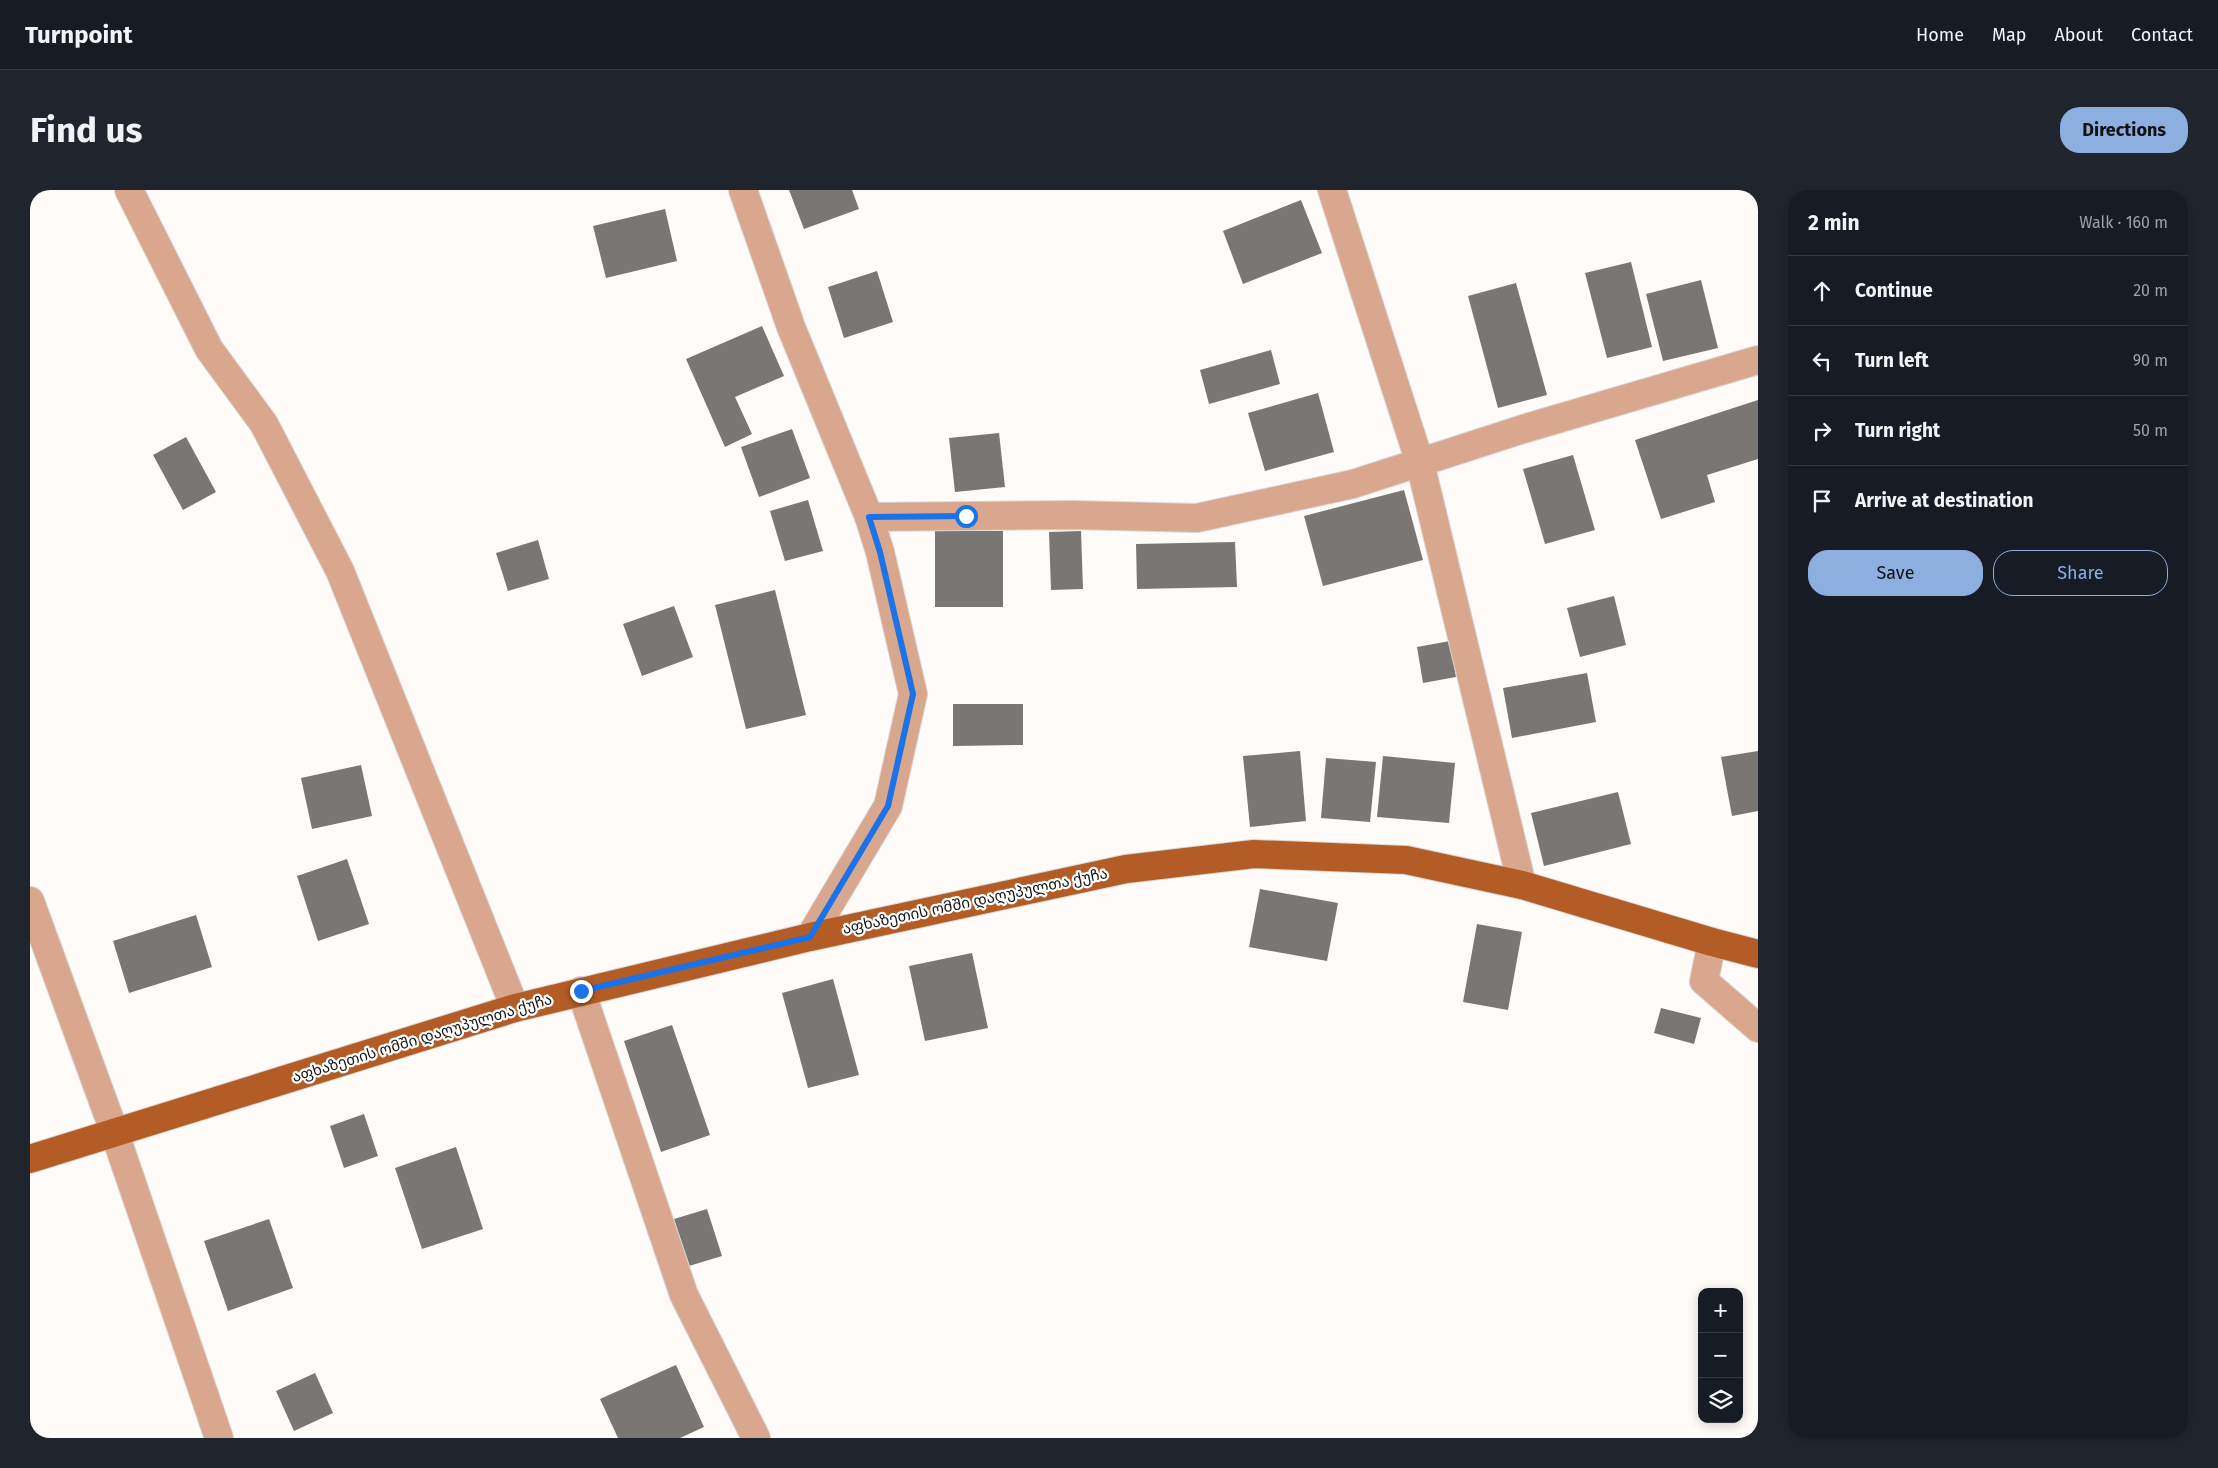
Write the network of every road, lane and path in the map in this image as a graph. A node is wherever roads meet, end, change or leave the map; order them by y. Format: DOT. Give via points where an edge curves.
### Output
graph roads {
  1 [pos="129,190"];
  2 [pos="743,190"];
  3 [pos="1332,190"];
  4 [pos="1758,360"];
  5 [pos="1420,463"];
  6 [pos="869,517"];
  7 [pos="1522,885"];
  8 [pos="30,901"];
  9 [pos="810,937"];
  10 [pos="1712,942"];
  11 [pos="1758,954"];
  12 [pos="581,991"];
  13 [pos="515,1008"];
  14 [pos="1758,1028"];
  15 [pos="114,1131"];
  16 [pos="30,1159"];
  17 [pos="219,1438"];
  18 [pos="756,1438"];
  1 -- 13 [label="street" via="210,349 264,424 340,571"];
  2 -- 6 [label="street" via="791,327"];
  3 -- 5 [label="street"];
  4 -- 5 [label="street"];
  5 -- 6 [label="street" via="1353,484 1198,518 1073,515"];
  5 -- 7 [label="street"];
  6 -- 9 [label="street" via="913,694 888,806"];
  7 -- 9 [label="main road, აფხაზეთის ომში დაღუპულთა ქუჩა" via="1406,860 1254,854 1126,869"];
  7 -- 10 [label="main road, აფხაზეთის ომში დაღუპულთა ქუჩა"];
  8 -- 15 [label="street"];
  9 -- 12 [label="main road, აფხაზეთის ომში დაღუპულთა ქუჩა"];
  10 -- 11 [label="main road, აფხაზეთის ომში დაღუპულთა ქუჩა"];
  10 -- 14 [label="street" via="1704,981"];
  12 -- 13 [label="main road, აფხაზეთის ომში დაღუპულთა ქუჩა"];
  12 -- 18 [label="street" via="684,1295"];
  13 -- 15 [label="main road, აფხაზეთის ომში დაღუპულთა ქუჩა"];
  15 -- 16 [label="main road, აფხაზეთის ომში დაღუპულთა ქუჩა"];
  15 -- 17 [label="street"];
}
